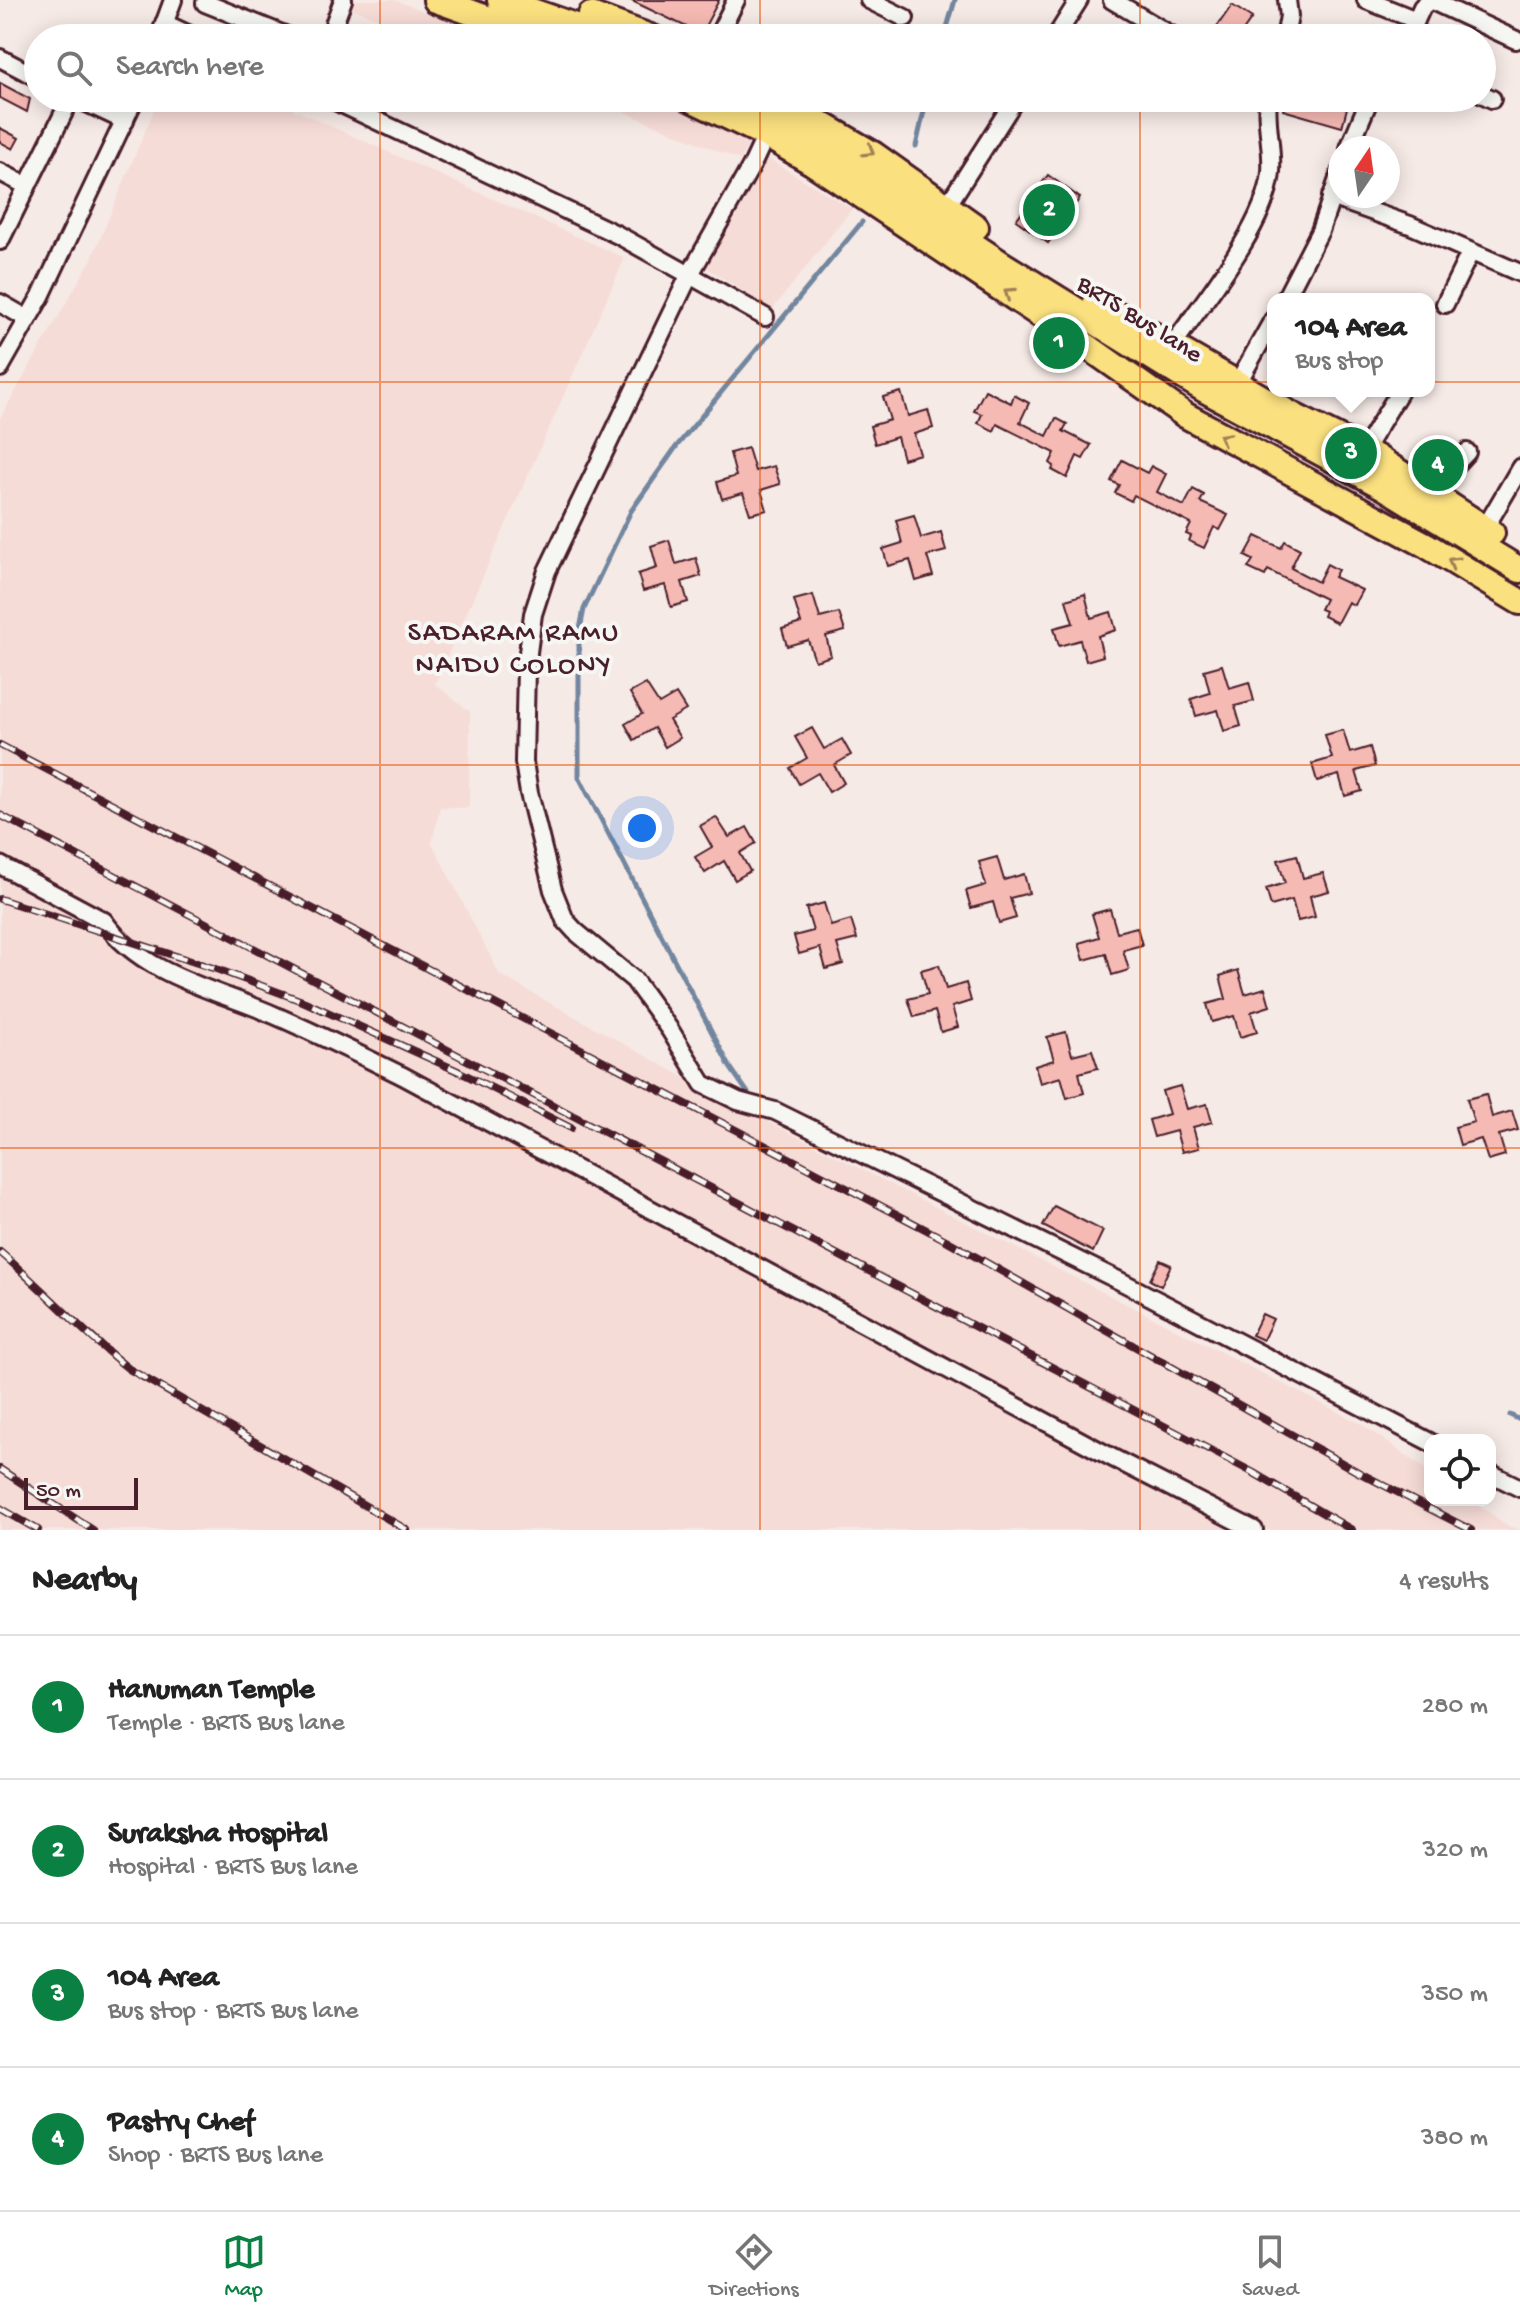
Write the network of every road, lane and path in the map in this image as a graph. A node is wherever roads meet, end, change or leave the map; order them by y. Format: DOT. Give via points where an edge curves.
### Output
graph roads {
  1 [pos="173,0"];
  2 [pos="343,0"];
  3 [pos="436,0"];
  4 [pos="500,0"];
  5 [pos="736,0"];
  6 [pos="869,0"];
  7 [pos="1079,0"];
  8 [pos="1112,0"];
  9 [pos="1287,0"];
  10 [pos="1366,0"];
  11 [pos="205,3"];
  12 [pos="905,18"];
  13 [pos="538,20"];
  14 [pos="1416,20"];
  15 [pos="164,24"];
  16 [pos="257,24"];
  17 [pos="334,24"];
  18 [pos="564,24"];
  19 [pos="724,24"];
  20 [pos="1064,24"];
  21 [pos="1152,24"];
  22 [pos="1288,24"];
  23 [pos="1414,24"];
  24 [pos="1482,24"];
  25 [pos="1496,31"];
  26 [pos="1516,40"];
  27 [pos="0,58"];
  28 [pos="24,71"];
  29 [pos="67,112"];
  30 [pos="105,112"];
  31 [pos="129,112"];
  32 [pos="359,112"];
  33 [pos="718,112"];
  34 [pos="766,112"];
  35 [pos="801,112"];
  36 [pos="1007,112"];
  37 [pos="1267,112"];
  38 [pos="1364,112"];
  39 [pos="125,121"];
  40 [pos="766,135"];
  41 [pos="1354,136"];
  42 [pos="0,172"];
  43 [pos="27,186"];
  44 [pos="1328,205"];
  45 [pos="947,206"];
  46 [pos="1363,208"];
  47 [pos="0,241"];
  48 [pos="1470,253"];
  49 [pos="1520,273"];
  50 [pos="689,276"];
  51 [pos="1288,293"];
  52 [pos="0,303"];
  53 [pos="1445,304"];
  54 [pos="765,317"];
  55 [pos="28,319"];
  56 [pos="1267,331"];
  57 [pos="1172,346"];
  58 [pos="0,368"];
  59 [pos="1237,384"];
  60 [pos="1396,397"];
  61 [pos="1364,450"];
  62 [pos="1467,452"];
  63 [pos="1520,468"];
  64 [pos="1430,492"];
  65 [pos="1485,528"];
  66 [pos="1520,551"];
  67 [pos="1520,570"];
  68 [pos="1520,602"];
  69 [pos="0,865"];
  70 [pos="1424,1439"];
  71 [pos="1496,1476"];
  72 [pos="1520,1488"];
  73 [pos="1254,1530"];
  1 -- 15 [label="street"];
  2 -- 17 [label="street"];
  3 -- 13 [label="main road"];
  4 -- 13 [label="main road"];
  5 -- 19 [label="street"];
  6 -- 12 [label="street"];
  7 -- 20 [label="street"];
  8 -- 21 [label="street"];
  9 -- 22 [label="street"];
  10 -- 14 [label="street"];
  11 -- 16 [label="street"];
  13 -- 18 [label="main road"];
  14 -- 23 [label="street"];
  14 -- 24 [label="street" via="1430,0"];
  25 -- 26 [label="street"];
  27 -- 28 [label="street"];
  29 -- 43 [label="street"];
  30 -- 39 [label="street"];
  31 -- 39 [label="street"];
  32 -- 50 [label="street" via="618,235"];
  33 -- 40 [label="main road"];
  34 -- 67 [label="main road, BRTS Bus lane" via="1205,390 1384,487"];
  35 -- 45 [label="main road, one-way"];
  36 -- 45 [label="street"];
  37 -- 57 [label="street" via="1272,170 1261,213"];
  38 -- 41 [label="street"];
  39 -- 55 [label="street"];
  40 -- 50 [label="street"];
  68 -- 40 [label="main road, one-way" via="1185,415 881,207"];
  42 -- 43 [label="street"];
  43 -- 47 [label="street"];
  44 -- 51 [label="street"];
  45 -- 57 [label="main road"];
  46 -- 48 [label="street"];
  48 -- 49 [label="street"];
  48 -- 53 [label="street"];
  50 -- 54 [label="street"];
  50 -- 70 [label="street" via="547,571 533,614 524,762 553,890 565,920 634,980 703,1084 775,1111"];
  52 -- 55 [label="street"];
  55 -- 58 [label="street"];
  56 -- 59 [label="street"];
  57 -- 59 [label="main road"];
  59 -- 61 [label="main road"];
  60 -- 61 [label="street"];
  61 -- 64 [label="main road"];
  62 -- 64 [label="street"];
  63 -- 65 [label="street"];
  64 -- 65 [label="main road"];
  65 -- 66 [label="main road"];
  69 -- 73 [label="street" via="104,921 146,961 328,1038"];
  71 -- 72 [label="street"];
}
